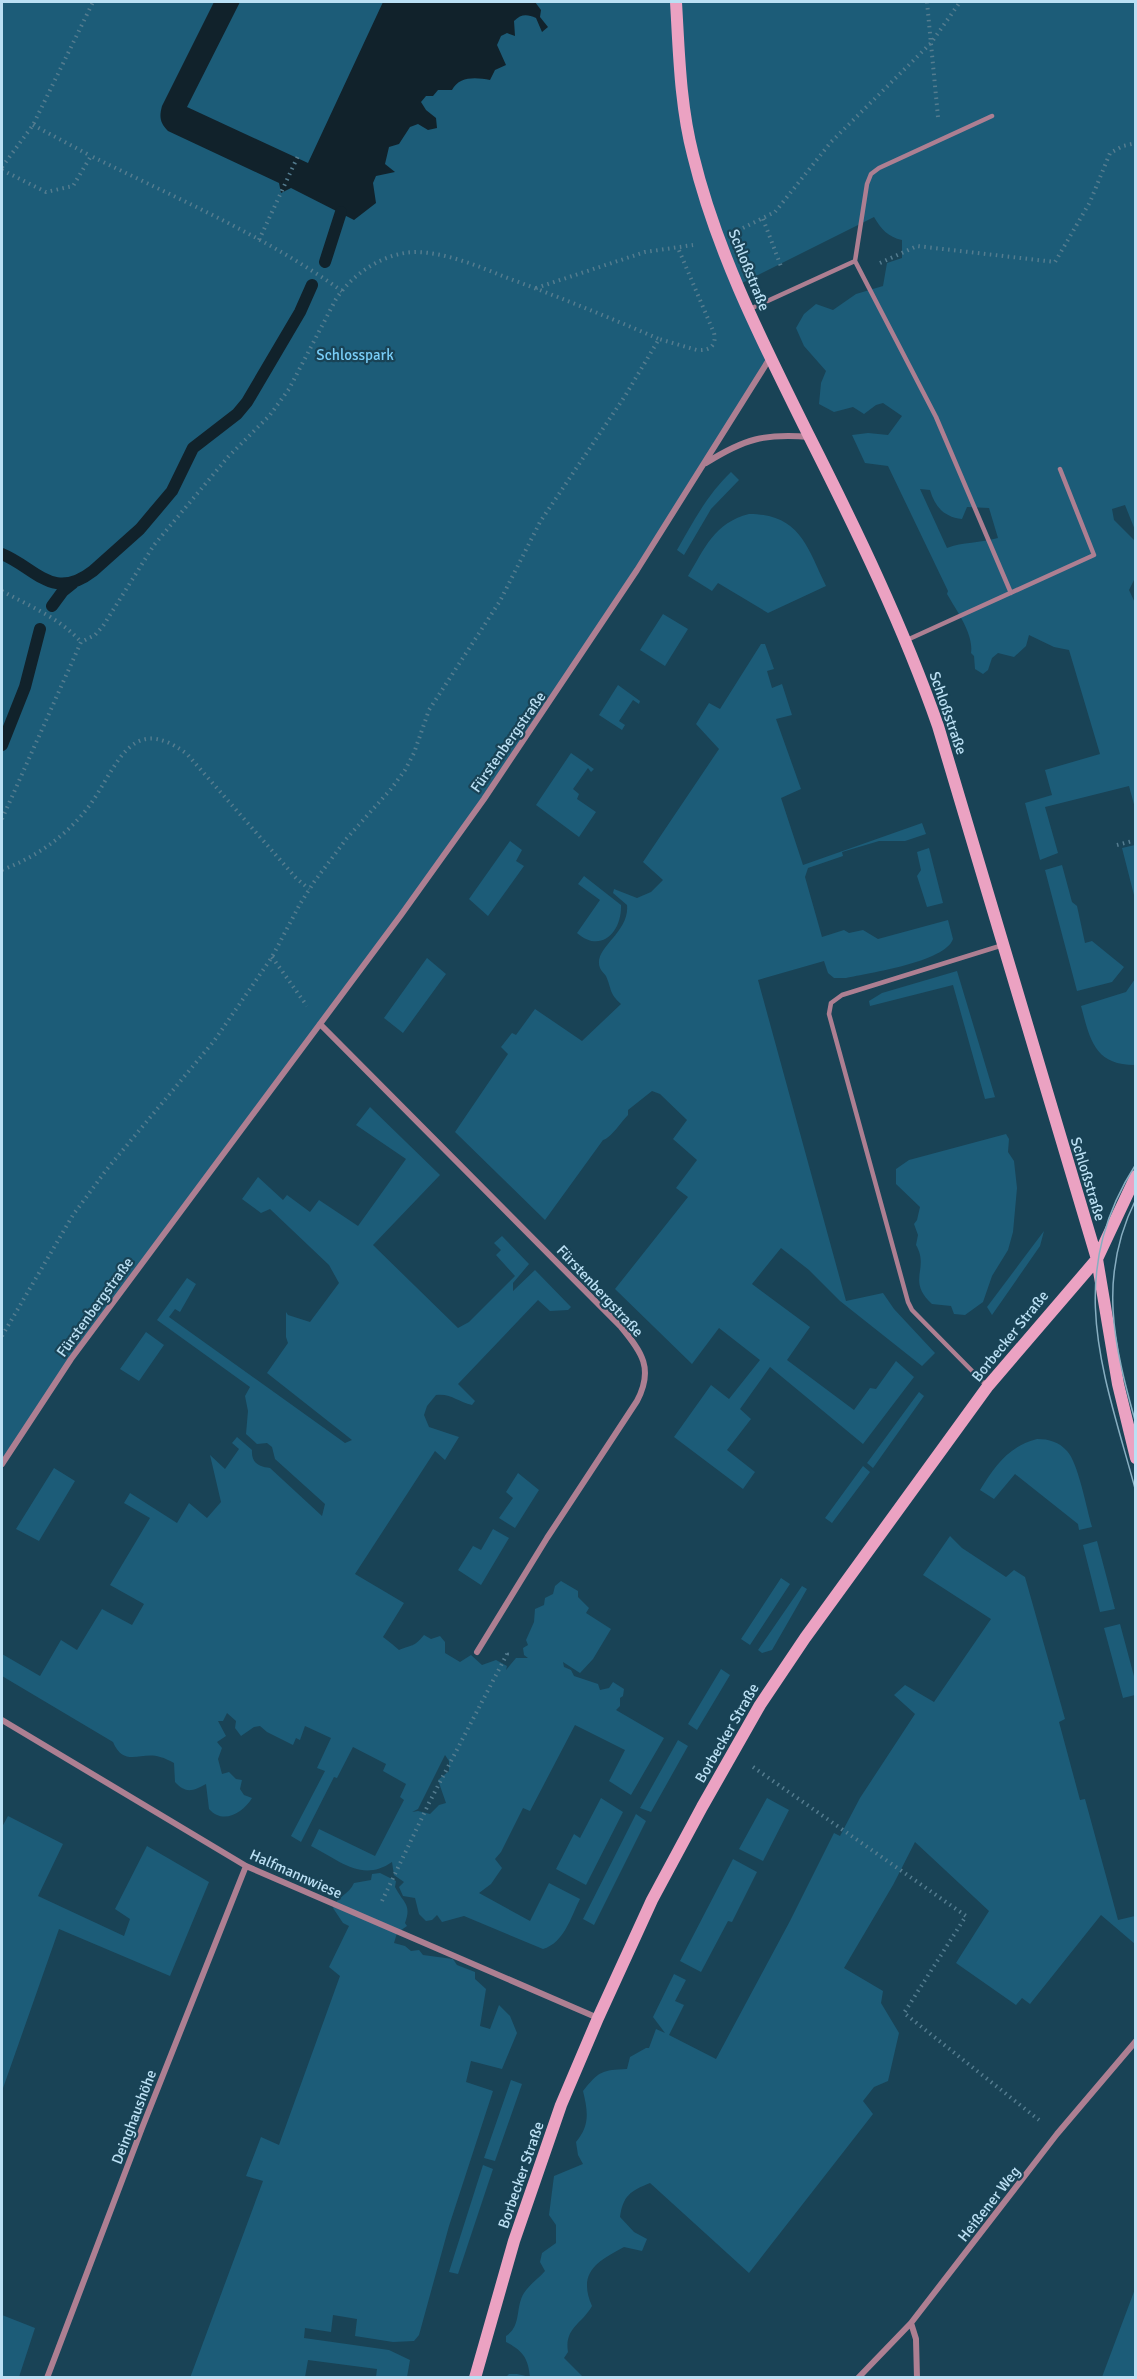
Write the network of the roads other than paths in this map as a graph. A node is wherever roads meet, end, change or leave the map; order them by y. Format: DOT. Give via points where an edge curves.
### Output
graph roads {
  1 [pos="676,2"];
  2 [pos="992,116"];
  3 [pos="855,261"];
  4 [pos="748,309"];
  5 [pos="770,357"];
  6 [pos="810,437"];
  7 [pos="703,465"];
  8 [pos="1060,469"];
  9 [pos="1011,593"];
  10 [pos="907,640"];
  11 [pos="1003,945"];
  12 [pos="320,1024"];
  13 [pos="1136,1176"];
  14 [pos="1097,1259"];
  15 [pos="988,1386"];
  16 [pos="1136,1458"];
  17 [pos="2,1464"];
  18 [pos="477,1652"];
  19 [pos="2,1720"];
  20 [pos="246,1866"];
  21 [pos="598,2018"];
  22 [pos="1136,2041"];
  23 [pos="911,2323"];
  24 [pos="48,2378"];
  25 [pos="475,2378"];
  26 [pos="858,2378"];
  27 [pos="917,2378"];
  1 -- 4 [label="street, Schloßstraße" via="681,79 693,155"];
  2 -- 3 [label="lane" via="871,174"];
  3 -- 4 [label="lane"];
  3 -- 9 [label="lane" via="936,417"];
  4 -- 5 [label="street, Schloßstraße"];
  5 -- 6 [label="street, Schloßstraße"];
  5 -- 7 [label="street, Fürstenbergstraße"];
  6 -- 7 [label="street, Fürstenbergstraße" via="756,438 741,442"];
  6 -- 10 [label="street, Schloßstraße"];
  7 -- 12 [label="street, Fürstenbergstraße" via="550,702"];
  8 -- 9 [label="lane" via="1094,555"];
  9 -- 10 [label="lane"];
  10 -- 11 [label="street, Schloßstraße" via="947,756"];
  11 -- 14 [label="street, Schloßstraße"];
  11 -- 15 [label="lane" via="842,995 831,1003 829,1014 908,1302"];
  12 -- 17 [label="street, Fürstenbergstraße" via="78,1350"];
  12 -- 18 [label="street, Fürstenbergstraße" via="621,1327 638,1348 645,1366 643,1389 637,1401"];
  13 -- 14 [label="street, Borbecker Straße"];
  14 -- 15 [label="street, Borbecker Straße"];
  14 -- 16 [label="street, Schloßstraße" via="1118,1384"];
  15 -- 21 [label="street, Borbecker Straße" via="760,1704 652,1900"];
  19 -- 20 [label="street, Halfmannwiese"];
  20 -- 21 [label="street, Halfmannwiese"];
  20 -- 24 [label="street, Deinghaushöhe"];
  21 -- 25 [label="street, Borbecker Straße" via="547,2142"];
  22 -- 23 [label="street, Heißener Weg" via="1057,2134"];
  23 -- 26 [label="street, Heißener Weg"];
  23 -- 27 [label="street" via="917,2348"];
}
